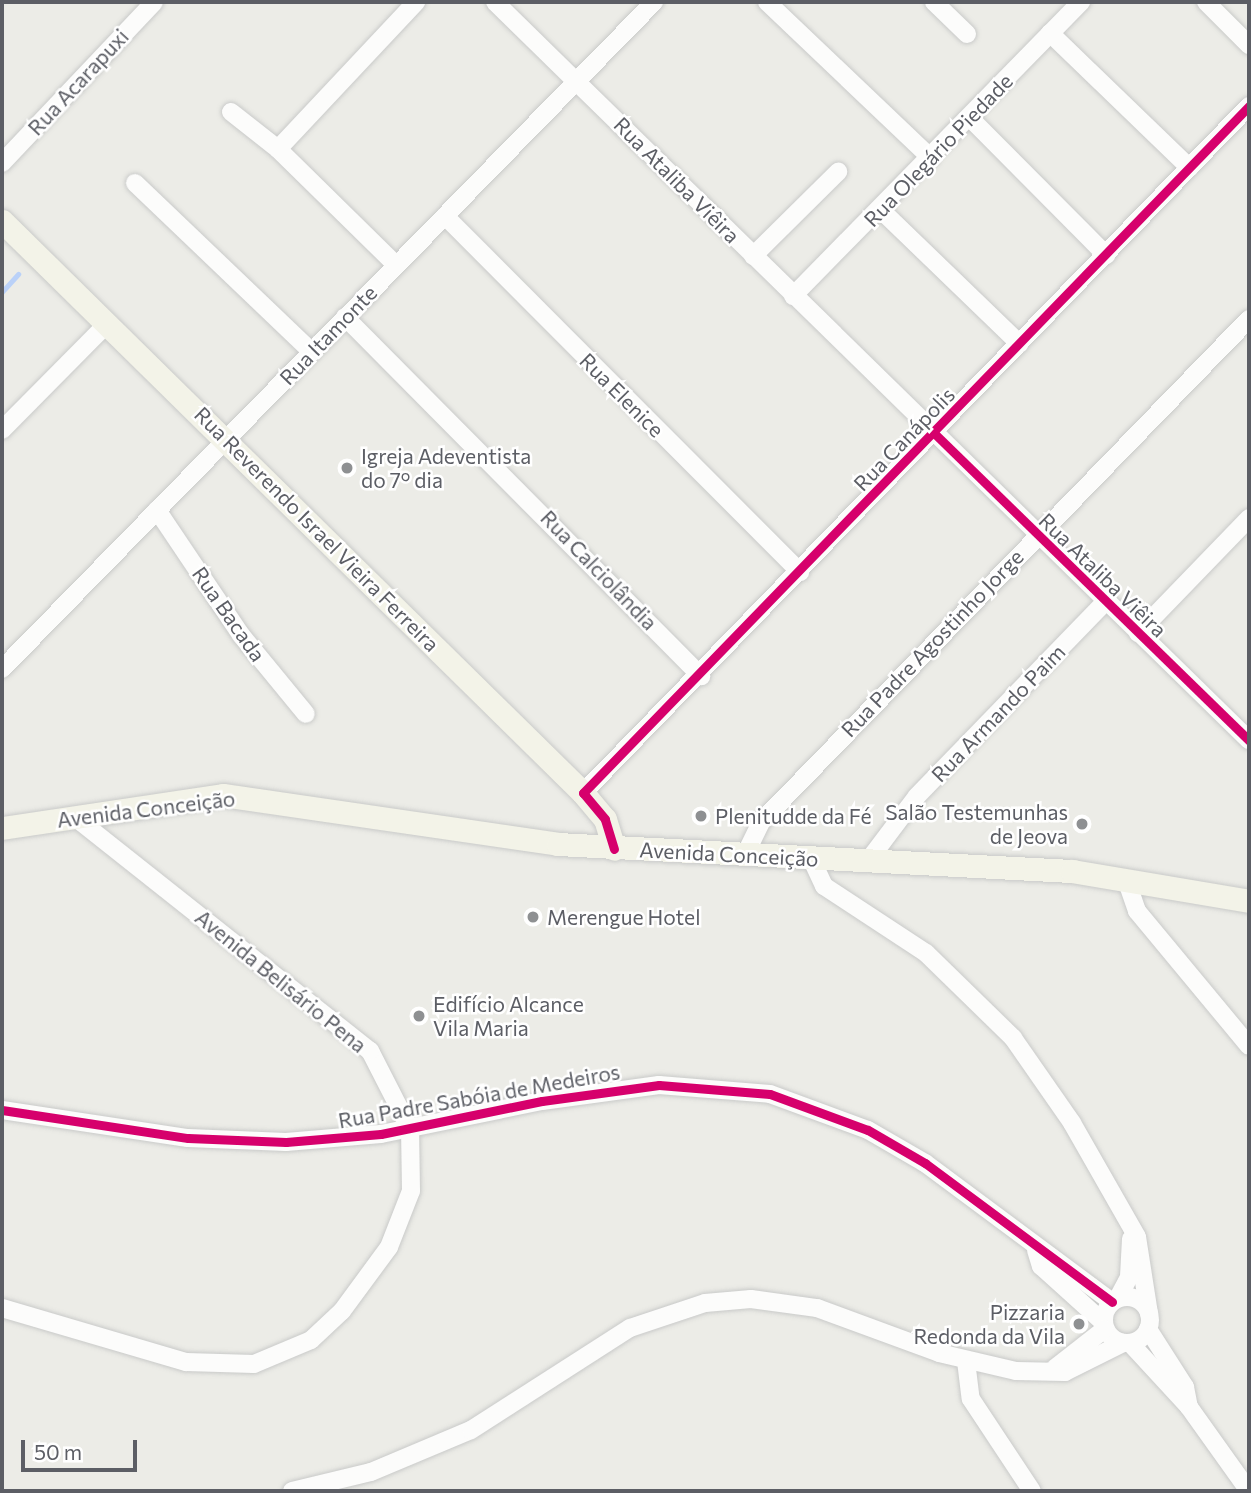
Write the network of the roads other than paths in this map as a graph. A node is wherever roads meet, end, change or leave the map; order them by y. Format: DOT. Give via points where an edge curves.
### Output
graph roads {
  1 [pos="154,2"];
  2 [pos="416,2"];
  3 [pos="495,2"];
  4 [pos="654,2"];
  5 [pos="767,2"];
  6 [pos="934,2"];
  7 [pos="1082,2"];
  8 [pos="1206,2"];
  9 [pos="1050,33"];
  10 [pos="967,34"];
  11 [pos="1249,45"];
  12 [pos="578,81"];
  13 [pos="1249,106"];
  14 [pos="231,113"];
  15 [pos="971,119"];
  16 [pos="278,149"];
  17 [pos="931,158"];
  18 [pos="2,163"];
  19 [pos="1190,168"];
  20 [pos="838,172"];
  21 [pos="135,183"];
  22 [pos="880,209"];
  23 [pos="445,216"];
  24 [pos="2,221"];
  25 [pos="1106,255"];
  26 [pos="753,257"];
  27 [pos="396,265"];
  28 [pos="793,296"];
  29 [pos="345,317"];
  30 [pos="1249,319"];
  31 [pos="108,323"];
  32 [pos="1020,344"];
  33 [pos="312,352"];
  34 [pos="2,430"];
  35 [pos="934,433"];
  36 [pos="227,441"];
  37 [pos="157,510"];
  38 [pos="1249,519"];
  39 [pos="1037,534"];
  40 [pos="800,572"];
  41 [pos="1106,601"];
  42 [pos="1138,633"];
  43 [pos="2,669"];
  44 [pos="701,676"];
  45 [pos="306,714"];
  46 [pos="1246,730"];
  47 [pos="583,793"];
  48 [pos="74,817"];
  49 [pos="2,828"];
  50 [pos="614,849"];
  51 [pos="745,855"];
  52 [pos="811,858"];
  53 [pos="869,861"];
  54 [pos="1126,878"];
  55 [pos="1249,901"];
  56 [pos="1249,1046"];
  57 [pos="2,1110"];
  58 [pos="410,1129"];
  59 [pos="1130,1225"];
  60 [pos="1036,1250"];
  61 [pos="1115,1300"];
  62 [pos="2,1308"];
  63 [pos="1149,1321"];
  64 [pos="1104,1326"];
  65 [pos="1126,1343"];
  66 [pos="966,1361"];
  67 [pos="1045,1374"];
  68 [pos="1189,1407"];
  69 [pos="292,1491"];
  70 [pos="1032,1491"];
  71 [pos="1249,1491"];
  1 -- 18 [label="street, Rua Acarapuxi"];
  2 -- 16 [label="street"];
  3 -- 12 [label="street, Rua Ataliba Viêira"];
  4 -- 12 [label="street, Rua Itamonte"];
  5 -- 17 [label="street"];
  6 -- 10 [label="street"];
  7 -- 9 [label="street, Rua Olegário Piedade"];
  8 -- 11 [label="street"];
  9 -- 15 [label="street, Rua Olegário Piedade"];
  9 -- 19 [label="street"];
  12 -- 23 [label="street, Rua Itamonte"];
  12 -- 26 [label="street, Rua Ataliba Viêira"];
  13 -- 19 [label="street, Rua Canápolis"];
  14 -- 16 [label="street"];
  15 -- 17 [label="street, Rua Olegário Piedade"];
  15 -- 25 [label="street"];
  16 -- 27 [label="street"];
  17 -- 22 [label="street, Rua Olegário Piedade"];
  19 -- 25 [label="street, Rua Canápolis"];
  20 -- 26 [label="street"];
  21 -- 33 [label="street"];
  22 -- 28 [label="street, Rua Olegário Piedade"];
  22 -- 32 [label="street"];
  23 -- 27 [label="street, Rua Itamonte"];
  23 -- 40 [label="street, Rua Elenice"];
  24 -- 31 [label="main road, Rua Reverendo Israel Vieira Ferreira"];
  25 -- 32 [label="street, Rua Canápolis"];
  26 -- 28 [label="street, Rua Ataliba Viêira"];
  27 -- 29 [label="street, Rua Itamonte"];
  28 -- 35 [label="street, Rua Ataliba Viêira"];
  29 -- 33 [label="street, Rua Itamonte"];
  29 -- 44 [label="street, Rua Calciolândia"];
  30 -- 39 [label="street, Rua Padre Agostinho Jorge"];
  31 -- 34 [label="street"];
  31 -- 36 [label="main road, Rua Reverendo Israel Vieira Ferreira"];
  32 -- 35 [label="street, Rua Canápolis"];
  33 -- 36 [label="street, Rua Itamonte"];
  35 -- 39 [label="street, Rua Ataliba Viêira"];
  35 -- 40 [label="street, Rua Canápolis"];
  36 -- 37 [label="street, Rua Itamonte"];
  36 -- 47 [label="main road, Rua Reverendo Israel Vieira Ferreira"];
  37 -- 43 [label="street, Rua Itamonte"];
  37 -- 45 [label="street, Rua Bacada" via="241,635"];
  38 -- 42 [label="street"];
  39 -- 41 [label="street, Rua Ataliba Viêira"];
  39 -- 51 [label="street, Rua Padre Agostinho Jorge" via="761,822"];
  40 -- 44 [label="street, Rua Canápolis"];
  41 -- 42 [label="street, Rua Ataliba Viêira"];
  41 -- 53 [label="street, Rua Armando Paim" via="917,796"];
  42 -- 46 [label="street, Rua Ataliba Viêira"];
  44 -- 47 [label="street, Rua Canápolis"];
  47 -- 50 [label="main road, Rua Reverendo Israel Vieira Ferreira" via="605,818"];
  48 -- 49 [label="main road, Avenida Conceição"];
  48 -- 50 [label="main road, Avenida Conceição" via="247,797"];
  48 -- 58 [label="street, Avenida Belisário Pena" via="338,1020 383,1068"];
  50 -- 51 [label="main road, Avenida Conceição"];
  51 -- 52 [label="main road, Avenida Conceição"];
  52 -- 53 [label="main road, Avenida Conceição"];
  52 -- 59 [label="street" via="824,886 926,953 989,1009 1052,1092"];
  53 -- 54 [label="main road, Avenida Conceição"];
  54 -- 55 [label="main road, Avenida Conceição"];
  54 -- 56 [label="street" via="1137,911"];
  57 -- 58 [label="street, Rua Padre Sabóia de Medeiros" via="226,1141"];
  58 -- 60 [label="street, Rua Padre Sabóia de Medeiros" via="542,1101 659,1085 770,1094 835,1115 902,1150"];
  58 -- 62 [label="street, Avenida Belisário Pena" via="411,1191 390,1247 342,1311 291,1352 241,1366 186,1362"];
  59 -- 61 [label="street" via="1131,1264"];
  59 -- 63 [label="street" via="1143,1256"];
  60 -- 61 [label="street, Rua Padre Sabóia de Medeiros" via="1051,1253"];
  60 -- 64 [label="street, Rua Padre Sabóia de Medeiros" via="1041,1266"];
  61 -- 63 [label="street, Rua Padre Sabóia de Medeiros" via="1140,1301"];
  61 -- 64 [label="street"];
  63 -- 65 [label="street"];
  63 -- 68 [label="street" via="1185,1387"];
  64 -- 65 [label="street, Rua Padre Sabóia de Medeiros"];
  64 -- 67 [label="street"];
  65 -- 67 [label="street" via="1080,1367"];
  65 -- 68 [label="street"];
  66 -- 67 [label="street"];
  66 -- 69 [label="street" via="817,1308 751,1299 705,1303 630,1328 471,1430 371,1472"];
  66 -- 70 [label="street" via="971,1399"];
  68 -- 71 [label="street"];
}
